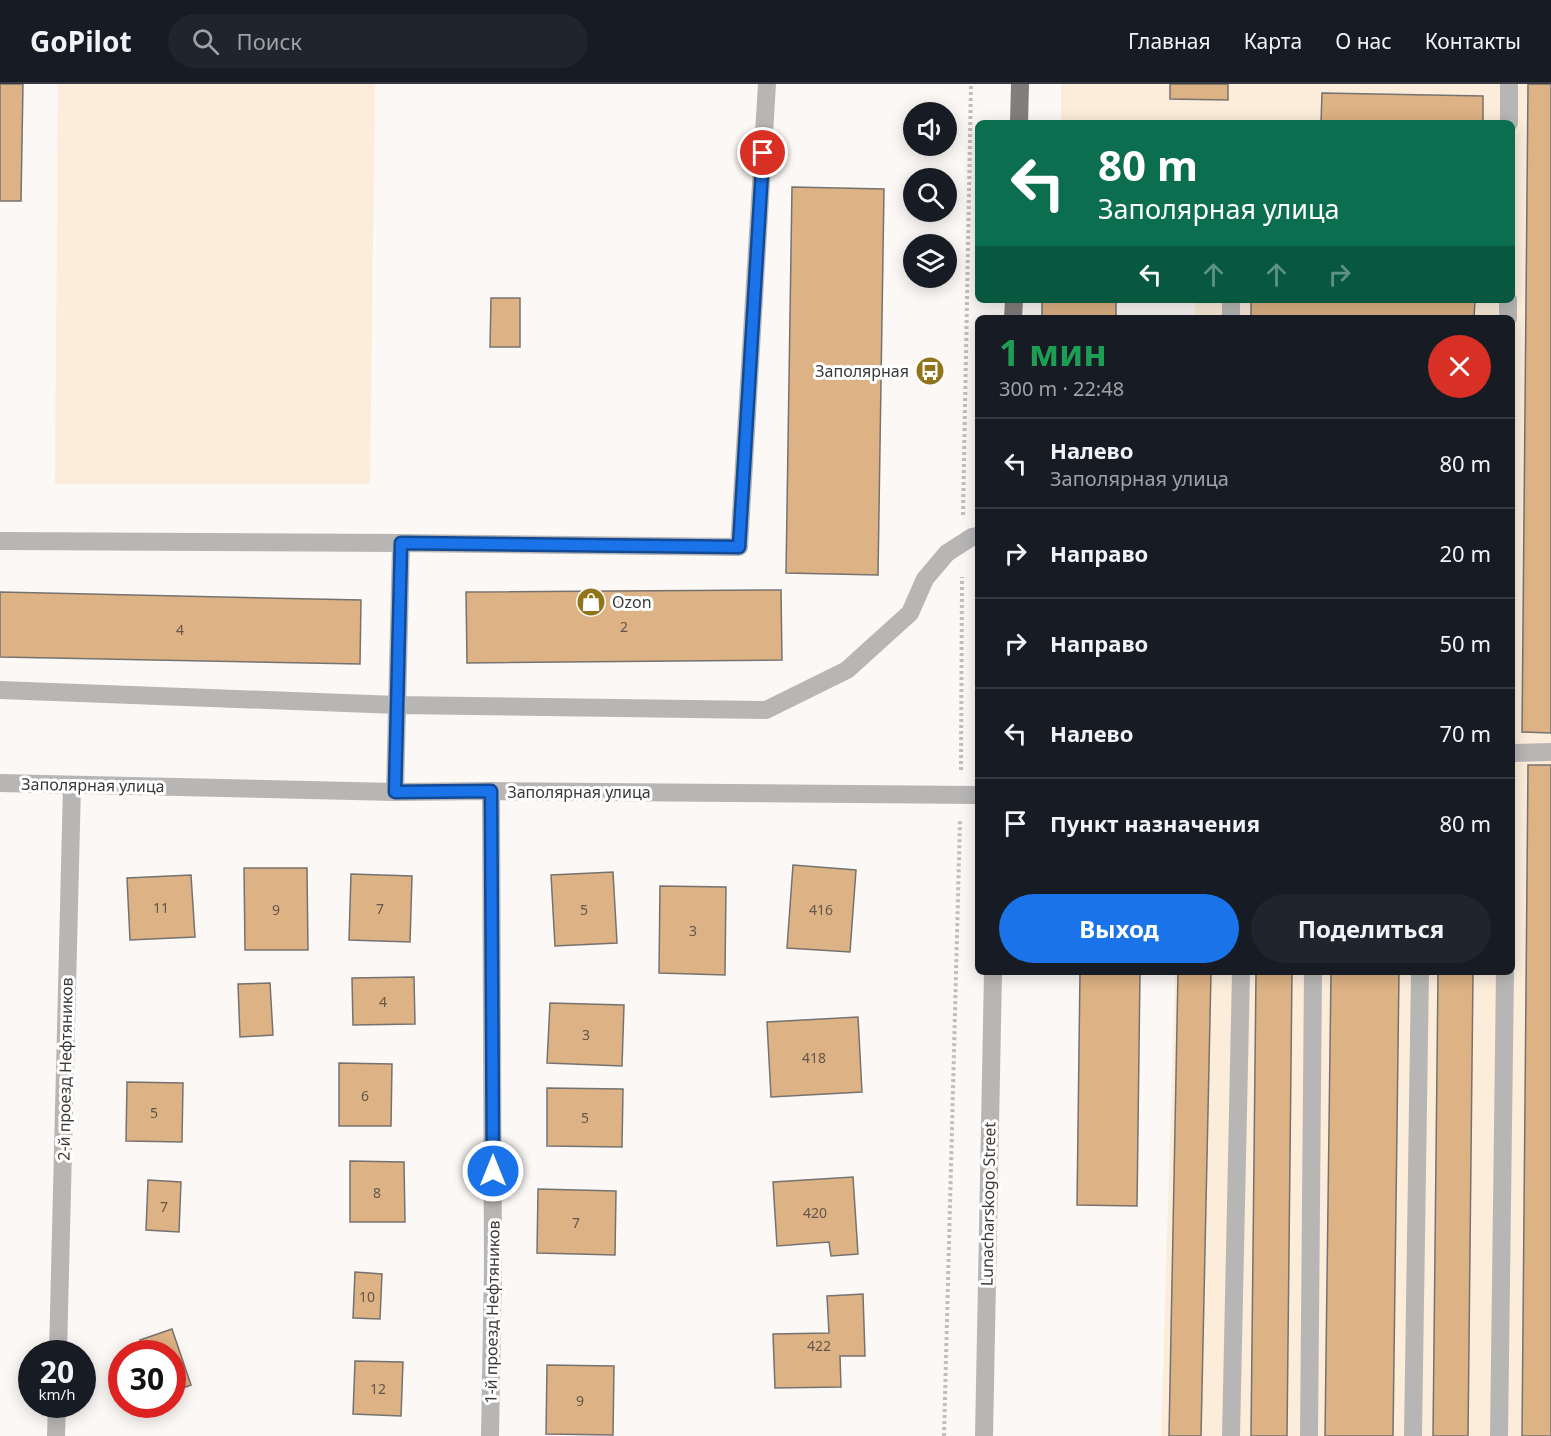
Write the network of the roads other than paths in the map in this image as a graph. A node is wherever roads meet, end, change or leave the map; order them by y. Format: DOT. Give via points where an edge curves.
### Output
graph roads {
  1 [pos="767,84"];
  2 [pos="1020,84"];
  3 [pos="1509,84"];
  4 [pos="1019,120"];
  5 [pos="1509,120"];
  6 [pos="970,540"];
  7 [pos="0,541"];
  8 [pos="401,543"];
  9 [pos="0,690"];
  10 [pos="397,705"];
  11 [pos="1551,752"];
  12 [pos="1515,753"];
  13 [pos="0,783"];
  14 [pos="72,785"];
  15 [pos="491,791"];
  16 [pos="395,792"];
  17 [pos="969,795"];
  18 [pos="993,975"];
  19 [pos="1241,975"];
  20 [pos="1313,975"];
  21 [pos="1420,975"];
  22 [pos="1505,975"];
  23 [pos="58,1340"];
  24 [pos="57,1418"];
  25 [pos="56,1436"];
  26 [pos="490,1436"];
  27 [pos="984,1436"];
  28 [pos="1231,1436"];
  29 [pos="1309,1436"];
  30 [pos="1413,1436"];
  31 [pos="1499,1436"];
  1 -- 8 [label="street" via="739,547"];
  2 -- 4 [label="main road"];
  3 -- 5 [label="street"];
  6 -- 10 [label="street" via="947,553 925,579 910,613 848,670 766,710"];
  7 -- 8 [label="street"];
  8 -- 10 [label="street"];
  9 -- 10 [label="street"];
  10 -- 16 [label="street"];
  11 -- 12 [label="street"];
  13 -- 14 [label="street, Заполярная улица"];
  14 -- 16 [label="street, Заполярная улица"];
  14 -- 23 [label="street, 2-й проезд Нефтяников"];
  15 -- 16 [label="street, Заполярная улица"];
  15 -- 17 [label="street, Заполярная улица"];
  15 -- 26 [label="street, 1-й проезд Нефтяников"];
  18 -- 27 [label="street, Lunacharskogo Street"];
  19 -- 28 [label="street"];
  20 -- 29 [label="street"];
  21 -- 30 [label="street"];
  22 -- 31 [label="street"];
  24 -- 25 [label="street"];
}
